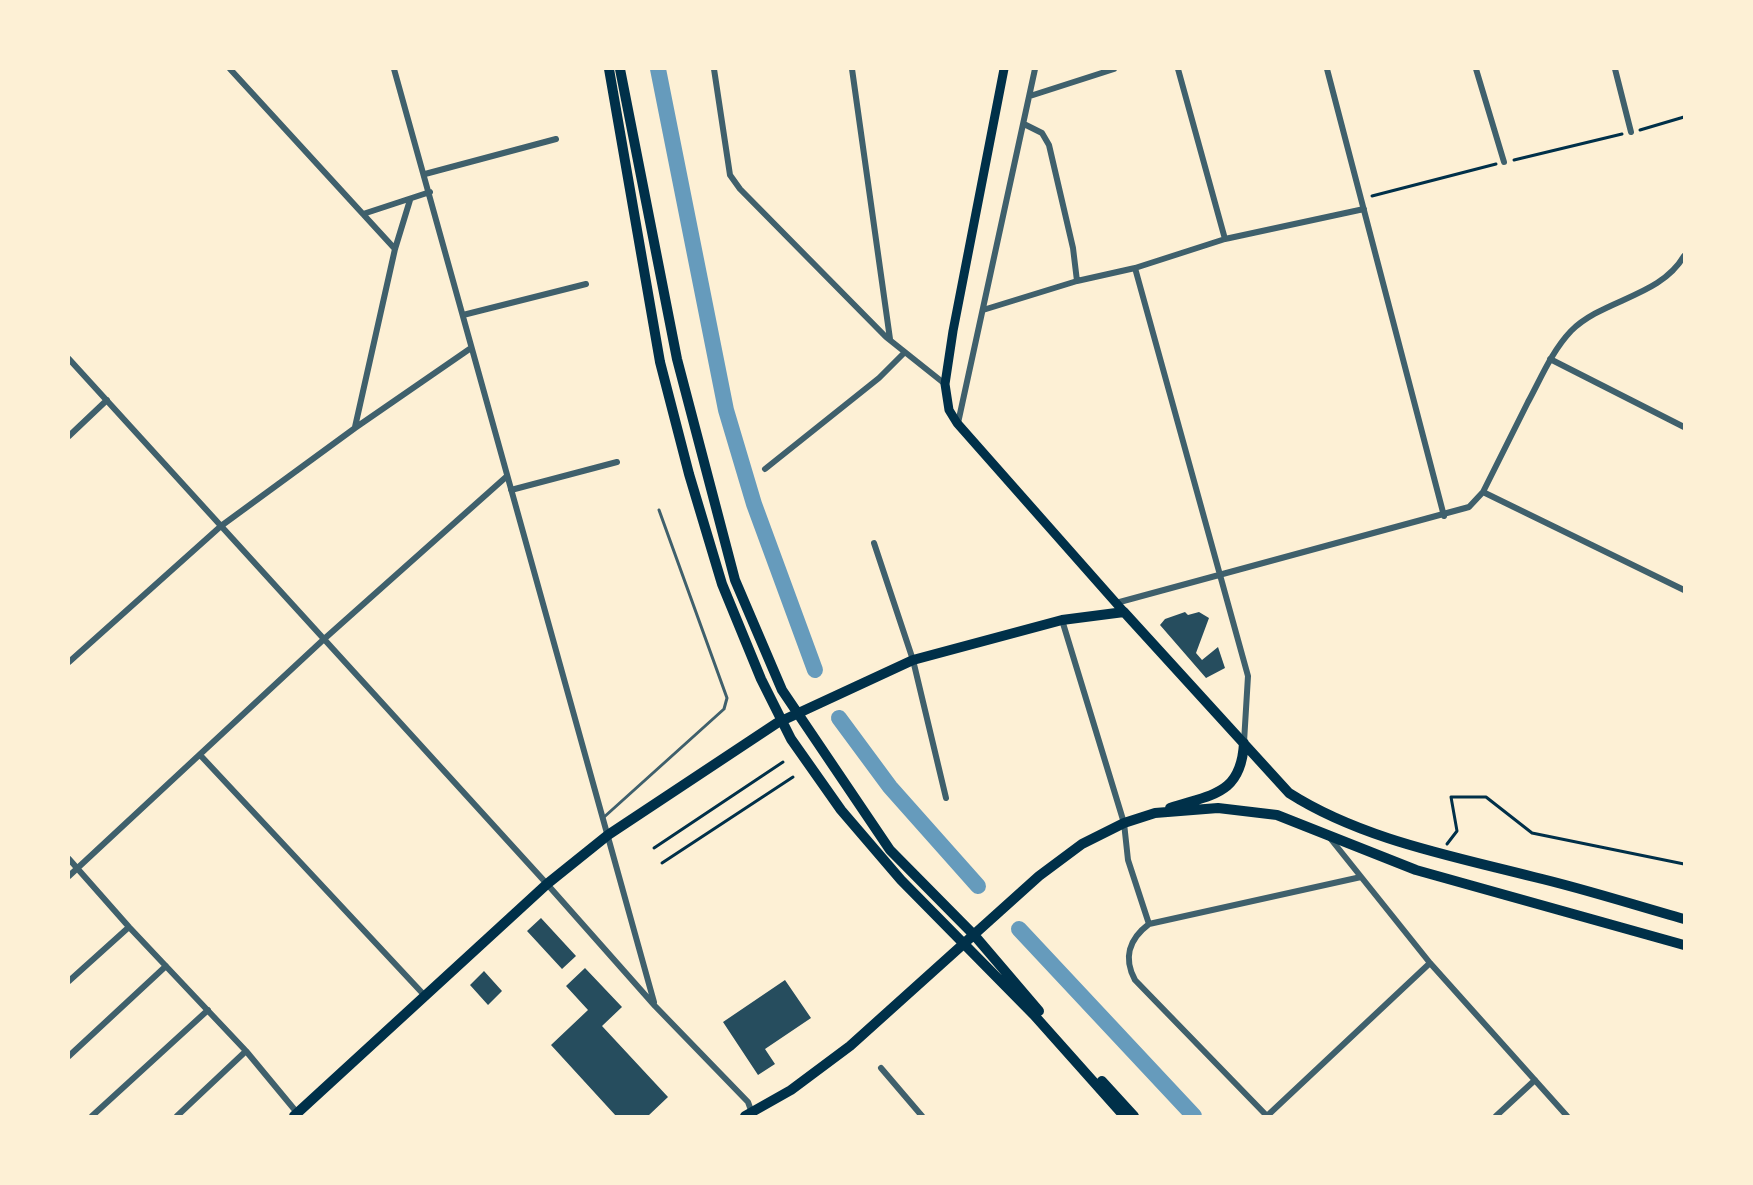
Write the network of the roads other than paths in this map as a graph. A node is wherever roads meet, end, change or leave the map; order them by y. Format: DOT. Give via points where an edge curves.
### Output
graph roads {
  1 [pos="230,69"];
  2 [pos="394,69"];
  3 [pos="609,69"];
  4 [pos="620,69"];
  5 [pos="714,69"];
  6 [pos="852,69"];
  7 [pos="1004,69"];
  8 [pos="1035,69"];
  9 [pos="1114,69"];
  10 [pos="1178,69"];
  11 [pos="1327,69"];
  12 [pos="1476,69"];
  13 [pos="1615,69"];
  14 [pos="1030,96"];
  15 [pos="1024,124"];
  16 [pos="1631,132"];
  17 [pos="556,139"];
  18 [pos="1504,162"];
  19 [pos="425,174"];
  20 [pos="430,192"];
  21 [pos="410,200"];
  22 [pos="1364,209"];
  23 [pos="363,214"];
  24 [pos="1225,239"];
  25 [pos="394,249"];
  26 [pos="1684,256"];
  27 [pos="1135,268"];
  28 [pos="1677,269"];
  29 [pos="1684,273"];
  30 [pos="1077,281"];
  31 [pos="586,284"];
  32 [pos="983,310"];
  33 [pos="463,315"];
  34 [pos="890,340"];
  35 [pos="471,348"];
  36 [pos="904,353"];
  37 [pos="69,359"];
  38 [pos="1550,359"];
  39 [pos="945,384"];
  40 [pos="107,400"];
  41 [pos="957,423"];
  42 [pos="1684,427"];
  43 [pos="355,428"];
  44 [pos="69,436"];
  45 [pos="617,462"];
  46 [pos="765,469"];
  47 [pos="506,477"];
  48 [pos="511,490"];
  49 [pos="1483,492"];
  50 [pos="659,510"];
  51 [pos="1444,516"];
  52 [pos="221,526"];
  53 [pos="874,543"];
  54 [pos="1221,576"];
  55 [pos="1684,590"];
  56 [pos="1120,608"];
  57 [pos="1062,620"];
  58 [pos="323,640"];
  59 [pos="914,660"];
  60 [pos="69,662"];
  61 [pos="798,714"];
  62 [pos="782,721"];
  63 [pos="1244,743"];
  64 [pos="201,756"];
  65 [pos="946,798"];
  66 [pos="1155,813"];
  67 [pos="603,818"];
  68 [pos="1124,823"];
  69 [pos="1326,833"];
  70 [pos="608,835"];
  71 [pos="69,858"];
  72 [pos="78,868"];
  73 [pos="69,876"];
  74 [pos="1361,877"];
  75 [pos="547,884"];
  76 [pos="1684,919"];
  77 [pos="1149,924"];
  78 [pos="129,927"];
  79 [pos="975,936"];
  80 [pos="965,945"];
  81 [pos="1684,945"];
  82 [pos="1430,963"];
  83 [pos="166,966"];
  84 [pos="69,981"];
  85 [pos="426,998"];
  86 [pos="654,1006"];
  87 [pos="208,1010"];
  88 [pos="246,1051"];
  89 [pos="69,1056"];
  90 [pos="881,1068"];
  91 [pos="1535,1080"];
  92 [pos="748,1102"];
  93 [pos="296,1115"];
  94 [pos="92,1116"];
  95 [pos="177,1116"];
  96 [pos="745,1116"];
  97 [pos="754,1116"];
  98 [pos="760,1116"];
  99 [pos="921,1116"];
  100 [pos="1124,1116"];
  101 [pos="1134,1116"];
  102 [pos="1267,1116"];
  103 [pos="1496,1116"];
  104 [pos="1567,1116"];
  1 -- 23 [label="street"];
  2 -- 19 [label="street"];
  3 -- 62 [label="main road" via="660,362 688,474 722,584 745,644"];
  4 -- 61 [label="main road" via="677,358 735,580 782,690"];
  5 -- 34 [label="street" via="730,175"];
  6 -- 34 [label="street"];
  7 -- 39 [label="main road"];
  8 -- 14 [label="street"];
  9 -- 14 [label="street"];
  10 -- 24 [label="street"];
  11 -- 22 [label="street"];
  12 -- 18 [label="street"];
  13 -- 16 [label="street"];
  14 -- 15 [label="street"];
  15 -- 30 [label="street" via="1042,133 1049,145"];
  15 -- 32 [label="street"];
  17 -- 19 [label="street"];
  19 -- 20 [label="street"];
  20 -- 21 [label="street"];
  20 -- 33 [label="street"];
  21 -- 23 [label="street"];
  21 -- 25 [label="street"];
  22 -- 24 [label="street"];
  22 -- 51 [label="street"];
  23 -- 25 [label="street"];
  24 -- 27 [label="street"];
  25 -- 43 [label="street"];
  26 -- 28 [label="street"];
  27 -- 30 [label="street"];
  27 -- 54 [label="street"];
  28 -- 29 [label="street"];
  28 -- 38 [label="street" via="1661,282 1601,311 1571,331"];
  30 -- 32 [label="street"];
  31 -- 33 [label="street"];
  32 -- 41 [label="street"];
  33 -- 35 [label="street"];
  34 -- 36 [label="street"];
  35 -- 43 [label="street"];
  35 -- 47 [label="street"];
  36 -- 39 [label="street"];
  36 -- 46 [label="street" via="879,378"];
  37 -- 40 [label="street"];
  38 -- 42 [label="street"];
  38 -- 49 [label="street"];
  39 -- 41 [label="main road" via="949,410"];
  40 -- 44 [label="street"];
  40 -- 52 [label="street"];
  41 -- 56 [label="main road"];
  43 -- 52 [label="street"];
  45 -- 48 [label="street"];
  47 -- 48 [label="street"];
  47 -- 58 [label="street"];
  48 -- 67 [label="street"];
  49 -- 51 [label="street" via="1469,507"];
  49 -- 55 [label="street"];
  50 -- 67 [label="lane" via="727,698 724,709"];
  51 -- 54 [label="street"];
  52 -- 58 [label="street"];
  52 -- 60 [label="street"];
  53 -- 59 [label="street"];
  54 -- 56 [label="street"];
  54 -- 63 [label="street" via="1248,676"];
  56 -- 57 [label="main road"];
  56 -- 63 [label="main road"];
  57 -- 59 [label="main road"];
  57 -- 68 [label="street"];
  58 -- 64 [label="street"];
  58 -- 75 [label="street"];
  59 -- 61 [label="main road"];
  59 -- 65 [label="street"];
  61 -- 62 [label="main road"];
  61 -- 79 [label="main road" via="890,850"];
  62 -- 70 [label="main road"];
  62 -- 80 [label="main road" via="841,810 901,880"];
  63 -- 66 [label="main road" via="1242,768 1228,786"];
  63 -- 76 [label="main road" via="1289,793 1319,812 1441,852"];
  64 -- 72 [label="street"];
  64 -- 85 [label="street"];
  66 -- 68 [label="main road"];
  66 -- 69 [label="main road" via="1236,809 1277,815"];
  67 -- 70 [label="street"];
  68 -- 77 [label="street" via="1128,860"];
  68 -- 79 [label="main road" via="1082,844 1040,876"];
  69 -- 74 [label="street"];
  69 -- 81 [label="main road" via="1416,870"];
  70 -- 75 [label="main road"];
  70 -- 86 [label="street"];
  71 -- 72 [label="street"];
  72 -- 73 [label="street"];
  72 -- 78 [label="street"];
  74 -- 77 [label="street"];
  74 -- 82 [label="street"];
  75 -- 85 [label="main road"];
  75 -- 86 [label="street"];
  77 -- 102 [label="street" via="1128,951 1128,967 1134,980"];
  78 -- 83 [label="street"];
  78 -- 84 [label="street"];
  79 -- 80 [label="main road"];
  79 -- 101 [label="main road"];
  80 -- 96 [label="main road" via="850,1046 791,1090"];
  80 -- 100 [label="main road"];
  82 -- 91 [label="street"];
  82 -- 102 [label="street"];
  83 -- 87 [label="street"];
  83 -- 89 [label="street"];
  85 -- 93 [label="main road"];
  86 -- 92 [label="street"];
  87 -- 88 [label="street"];
  87 -- 94 [label="street"];
  88 -- 93 [label="street"];
  88 -- 95 [label="street"];
  90 -- 99 [label="street"];
  91 -- 103 [label="street"];
  91 -- 104 [label="street"];
  92 -- 97 [label="street"];
  92 -- 98 [label="street"];
}
